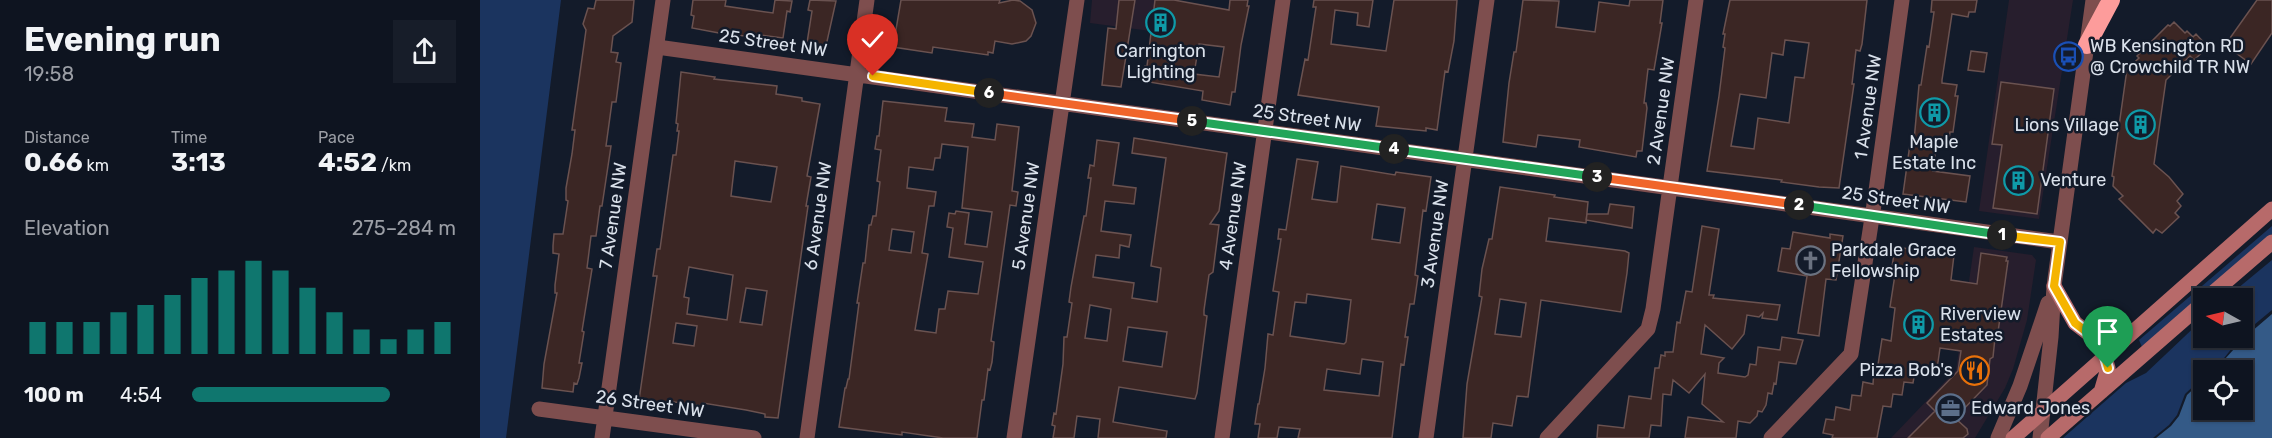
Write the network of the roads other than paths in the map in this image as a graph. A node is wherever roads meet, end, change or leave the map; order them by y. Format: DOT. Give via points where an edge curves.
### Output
graph roads {
  1 [pos="663,0"];
  2 [pos="867,0"];
  3 [pos="1077,0"];
  4 [pos="1283,0"];
  5 [pos="1486,0"];
  6 [pos="1696,0"];
  7 [pos="1902,0"];
  8 [pos="2093,0"];
  9 [pos="2111,0"];
  10 [pos="2087,45"];
  11 [pos="657,47"];
  12 [pos="857,74"];
  13 [pos="1062,103"];
  14 [pos="1265,132"];
  15 [pos="1465,159"];
  16 [pos="1670,187"];
  17 [pos="2272,209"];
  18 [pos="1872,215"];
  19 [pos="2060,242"];
  20 [pos="2272,242"];
  21 [pos="2054,286"];
  22 [pos="2219,288"];
  23 [pos="2193,312"];
  24 [pos="2135,330"];
  25 [pos="2092,334"];
  26 [pos="2106,355"];
  27 [pos="2101,392"];
  28 [pos="539,409"];
  29 [pos="2043,410"];
  30 [pos="605,417"];
  31 [pos="602,438"];
  32 [pos="754,438"];
  33 [pos="807,438"];
  34 [pos="1014,438"];
  35 [pos="1222,438"];
  36 [pos="1426,438"];
  37 [pos="1547,438"];
  38 [pos="1771,438"];
  39 [pos="1998,438"];
  40 [pos="2013,438"];
  41 [pos="2040,438"];
  42 [pos="2049,438"];
  1 -- 11 [label="street, 7 Avenue NW"];
  2 -- 12 [label="street, 6 Avenue NW"];
  3 -- 13 [label="street, 5 Avenue NW"];
  4 -- 14 [label="street, 4 Avenue NW"];
  5 -- 15 [label="street, 3 Avenue NW"];
  6 -- 16 [label="street, 2 Avenue NW"];
  7 -- 18 [label="street, 1 Avenue NW"];
  8 -- 10 [label="street"];
  9 -- 10 [label="highway"];
  10 -- 19 [label="street"];
  11 -- 12 [label="street, 25 Street NW"];
  11 -- 30 [label="street, 7 Avenue NW"];
  12 -- 13 [label="street, 25 Street NW"];
  12 -- 33 [label="street, 6 Avenue NW"];
  13 -- 14 [label="street, 25 Street NW"];
  13 -- 34 [label="street, 5 Avenue NW"];
  14 -- 15 [label="street, 25 Street NW"];
  14 -- 35 [label="street, 4 Avenue NW"];
  15 -- 16 [label="street, 25 Street NW"];
  15 -- 36 [label="street, 3 Avenue NW"];
  16 -- 18 [label="street, 25 Street NW"];
  16 -- 37 [label="street, 2 Avenue NW" via="1648,329"];
  17 -- 24 [label="main road"];
  18 -- 19 [label="street, 25 Street NW"];
  18 -- 38 [label="street, 1 Avenue NW" via="1851,354"];
  19 -- 21 [label="street"];
  20 -- 22 [label="main road"];
  21 -- 25 [label="main road" via="2075,323"];
  21 -- 29 [label="street"];
  21 -- 39 [label="street"];
  23 -- 27 [label="main road"];
  24 -- 25 [label="main road"];
  24 -- 26 [label="main road"];
  25 -- 26 [label="main road"];
  26 -- 27 [label="main road" via="2108,368"];
  26 -- 29 [label="main road"];
  27 -- 42 [label="main road"];
  28 -- 30 [label="street, 26 Street NW"];
  29 -- 40 [label="main road"];
  29 -- 41 [label="street"];
  30 -- 31 [label="street, 7 Avenue NW"];
  30 -- 32 [label="street, 26 Street NW"];
}
